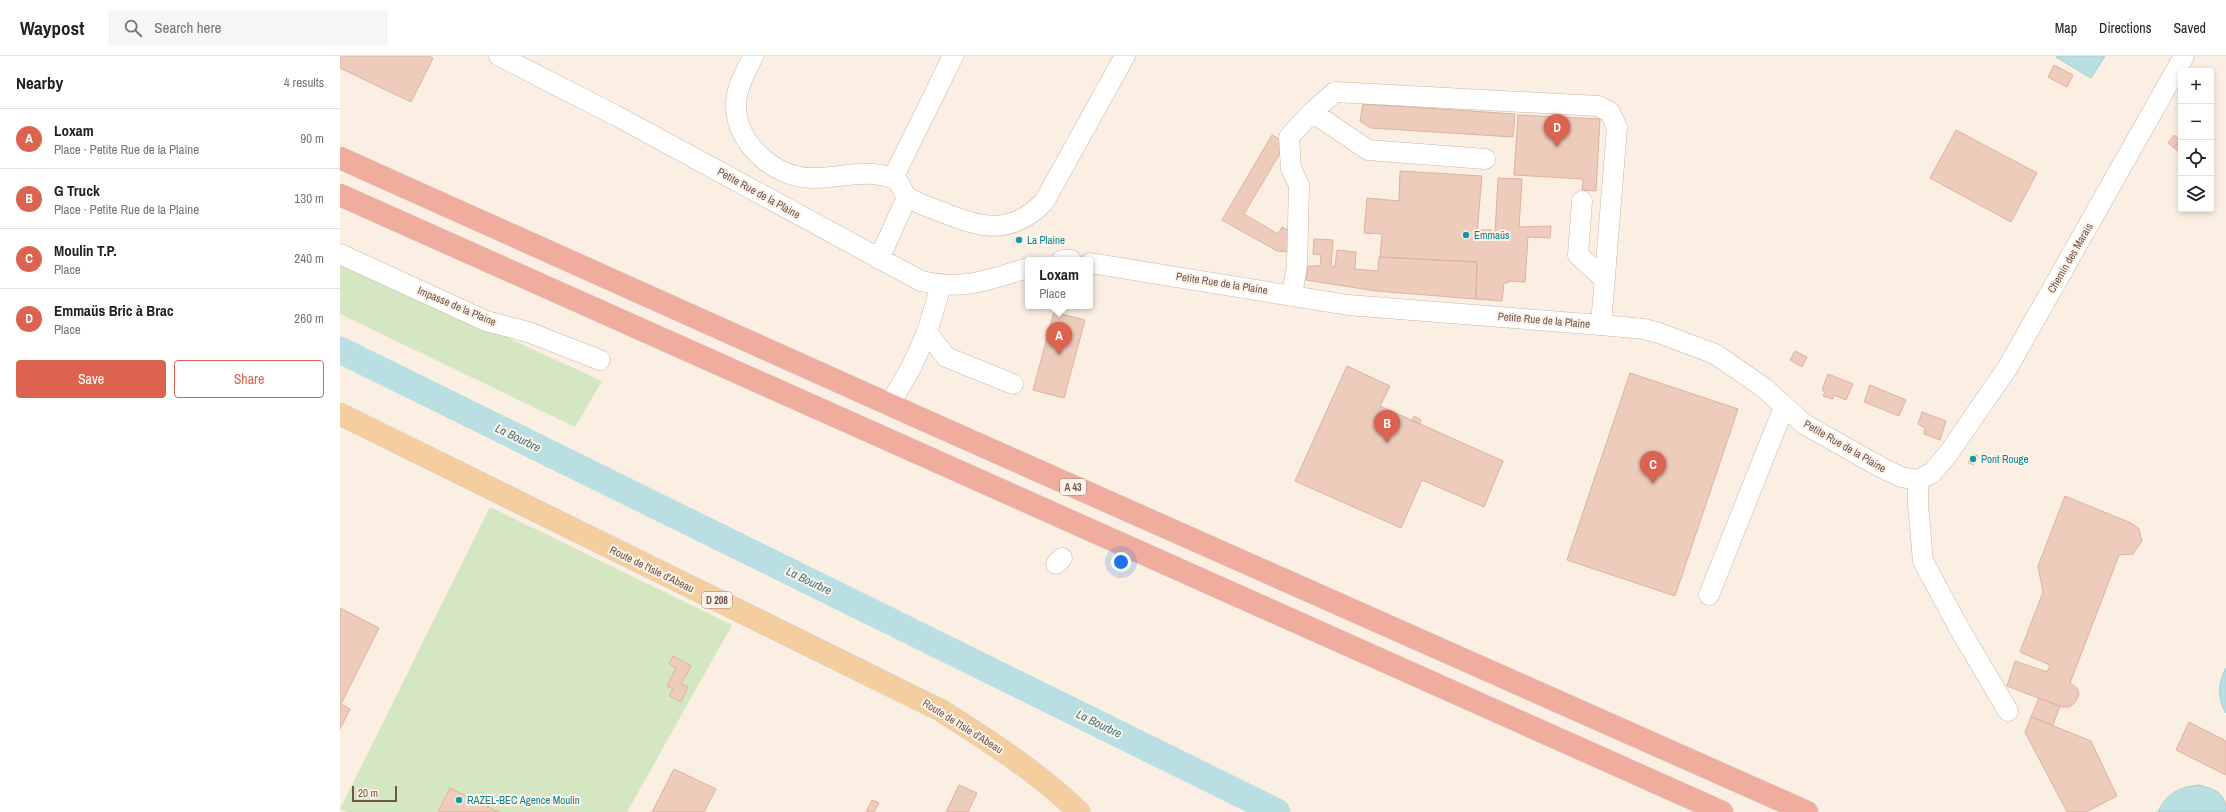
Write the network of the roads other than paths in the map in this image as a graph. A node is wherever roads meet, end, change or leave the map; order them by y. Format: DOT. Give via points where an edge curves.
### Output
graph roads {
  1 [pos="499,56"];
  2 [pos="753,56"];
  3 [pos="953,56"];
  4 [pos="1126,56"];
  5 [pos="2184,56"];
  6 [pos="1312,112"];
  7 [pos="340,158"];
  8 [pos="1485,159"];
  9 [pos="893,178"];
  10 [pos="340,195"];
  11 [pos="907,197"];
  12 [pos="1582,201"];
  13 [pos="340,254"];
  14 [pos="879,259"];
  15 [pos="1093,263"];
  16 [pos="1025,269"];
  17 [pos="1604,280"];
  18 [pos="941,286"];
  19 [pos="1292,295"];
  20 [pos="1601,325"];
  21 [pos="927,332"];
  22 [pos="600,360"];
  23 [pos="1013,384"];
  24 [pos="889,405"];
  25 [pos="1784,407"];
  26 [pos="340,414"];
  27 [pos="1918,480"];
  28 [pos="1709,595"];
  29 [pos="2008,711"];
  30 [pos="1079,812"];
  31 [pos="1722,812"];
  32 [pos="1807,812"];
  1 -- 14 [label="street, Petite Rue de la Plaine" via="615,114"];
  2 -- 9 [label="street" via="741,80 736,106 743,134 749,145 762,157 776,167 810,178 857,174"];
  3 -- 9 [label="street"];
  4 -- 11 [label="street" via="1044,202 1034,212 1006,224 988,227 966,223"];
  5 -- 27 [label="street, Chemin des Marais" via="2008,367 1948,454 1932,473"];
  6 -- 8 [label="street" via="1368,150"];
  6 -- 17 [label="street" via="1335,92 1598,106 1610,112 1617,128"];
  6 -- 19 [label="street" via="1289,137 1291,168 1299,185 1297,266"];
  7 -- 24 [label="highway, A 43"];
  9 -- 11 [label="street" via="901,184"];
  10 -- 31 [label="highway"];
  11 -- 14 [label="street"];
  12 -- 17 [label="street" via="1578,255"];
  13 -- 22 [label="street, Impasse de la Plaine" via="486,321 528,332"];
  14 -- 18 [label="street, Petite Rue de la Plaine" via="921,280"];
  15 -- 19 [label="street, Petite Rue de la Plaine"];
  16 -- 18 [label="street, Petite Rue de la Plaine" via="972,284"];
  17 -- 20 [label="street"];
  18 -- 21 [label="street"];
  19 -- 20 [label="street, Petite Rue de la Plaine" via="1348,305"];
  20 -- 25 [label="street, Petite Rue de la Plaine" via="1649,330 1715,354 1763,387"];
  21 -- 23 [label="street" via="946,357"];
  21 -- 24 [label="street" via="912,366"];
  24 -- 32 [label="highway, A 43"];
  25 -- 27 [label="street, Petite Rue de la Plaine" via="1804,424 1882,468 1901,477"];
  25 -- 28 [label="street"];
  26 -- 30 [label="main road, Route de l'Isle d'Abeau / D 208" via="942,711 1000,748 1058,791"];
  27 -- 29 [label="street" via="1923,561"];
}
